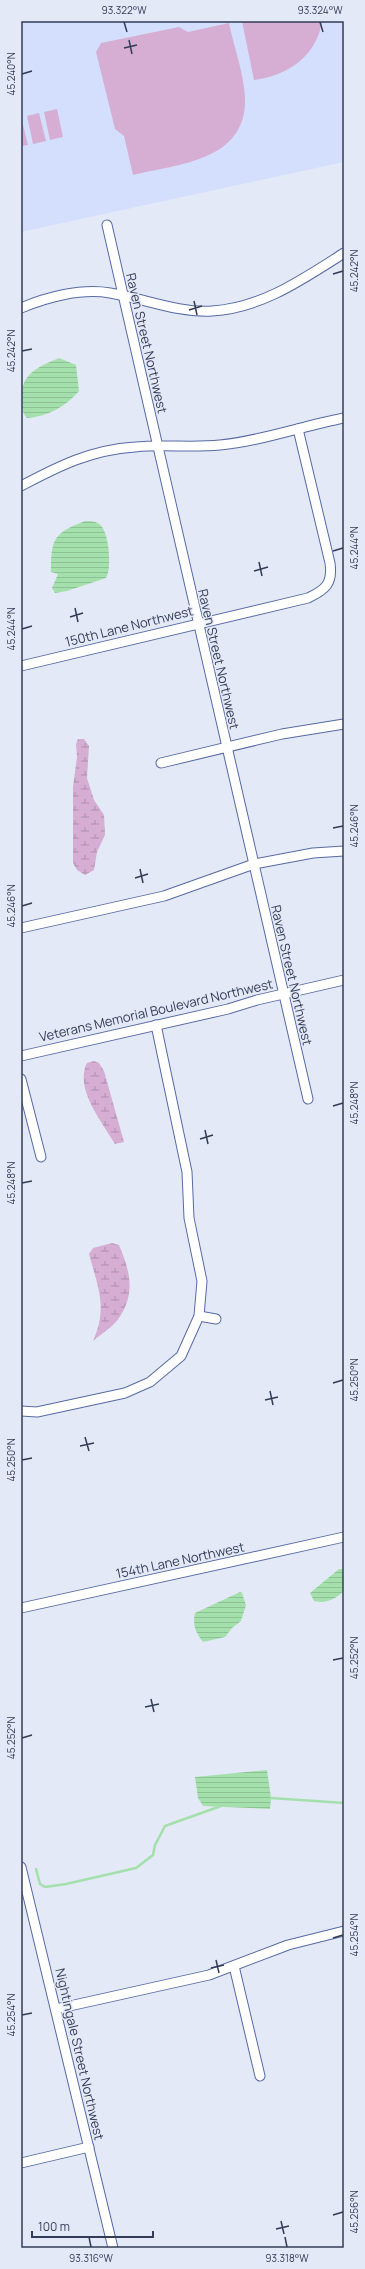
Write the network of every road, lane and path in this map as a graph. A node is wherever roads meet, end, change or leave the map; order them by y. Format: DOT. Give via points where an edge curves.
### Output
graph roads {
  1 [pos="107,225"];
  2 [pos="344,254"];
  3 [pos="123,295"];
  4 [pos="21,308"];
  5 [pos="344,418"];
  6 [pos="298,429"];
  7 [pos="157,446"];
  8 [pos="21,486"];
  9 [pos="198,623"];
  10 [pos="21,666"];
  11 [pos="344,724"];
  12 [pos="226,746"];
  13 [pos="161,763"];
  14 [pos="344,851"];
  15 [pos="254,864"];
  16 [pos="21,928"];
  17 [pos="344,980"];
  18 [pos="283,993"];
  19 [pos="156,1025"];
  20 [pos="21,1056"];
  21 [pos="21,1079"];
  22 [pos="308,1099"];
  23 [pos="41,1157"];
  24 [pos="200,1316"];
  25 [pos="216,1319"];
  26 [pos="21,1411"];
  27 [pos="344,1537"];
  28 [pos="21,1608"];
  29 [pos="21,1867"];
  30 [pos="344,1931"];
  31 [pos="234,1966"];
  32 [pos="56,2009"];
  33 [pos="260,2076"];
  34 [pos="89,2147"];
  35 [pos="21,2163"];
  36 [pos="113,2248"];
  1 -- 3 [label="street, Raven Street Northwest"];
  2 -- 3 [label="street" via="268,298 240,307 211,311 165,306"];
  3 -- 4 [label="street" via="108,292 45,298"];
  3 -- 7 [label="street, Raven Street Northwest"];
  5 -- 6 [label="street"];
  6 -- 7 [label="street" via="220,445"];
  6 -- 9 [label="street, 150th Lane Northwest" via="330,563 330,580 323,591 308,598"];
  7 -- 8 [label="street" via="106,450 82,456 50,469"];
  7 -- 9 [label="street, Raven Street Northwest"];
  9 -- 10 [label="street, 150th Lane Northwest"];
  9 -- 12 [label="street, Raven Street Northwest"];
  11 -- 12 [label="street"];
  12 -- 13 [label="street"];
  12 -- 15 [label="street, Raven Street Northwest"];
  14 -- 15 [label="street" via="313,853"];
  15 -- 16 [label="street" via="164,896"];
  15 -- 18 [label="street, Raven Street Northwest"];
  17 -- 18 [label="street, Veterans Memorial Boulevard Northwest"];
  18 -- 19 [label="street, Veterans Memorial Boulevard Northwest" via="228,1009"];
  18 -- 22 [label="street, Raven Street Northwest"];
  19 -- 20 [label="street, Veterans Memorial Boulevard Northwest"];
  19 -- 24 [label="street" via="188,1172 189,1218 202,1281"];
  21 -- 23 [label="street"];
  24 -- 25 [label="street"];
  24 -- 26 [label="street" via="181,1356 150,1382 125,1393 37,1412"];
  27 -- 28 [label="street, 154th Lane Northwest"];
  29 -- 32 [label="street, Nightingale Street Northwest"];
  30 -- 31 [label="street" via="288,1945"];
  31 -- 32 [label="street" via="209,1975"];
  31 -- 33 [label="street"];
  32 -- 34 [label="street, Nightingale Street Northwest"];
  34 -- 35 [label="street"];
  34 -- 36 [label="street, Nightingale Street Northwest"];
}
